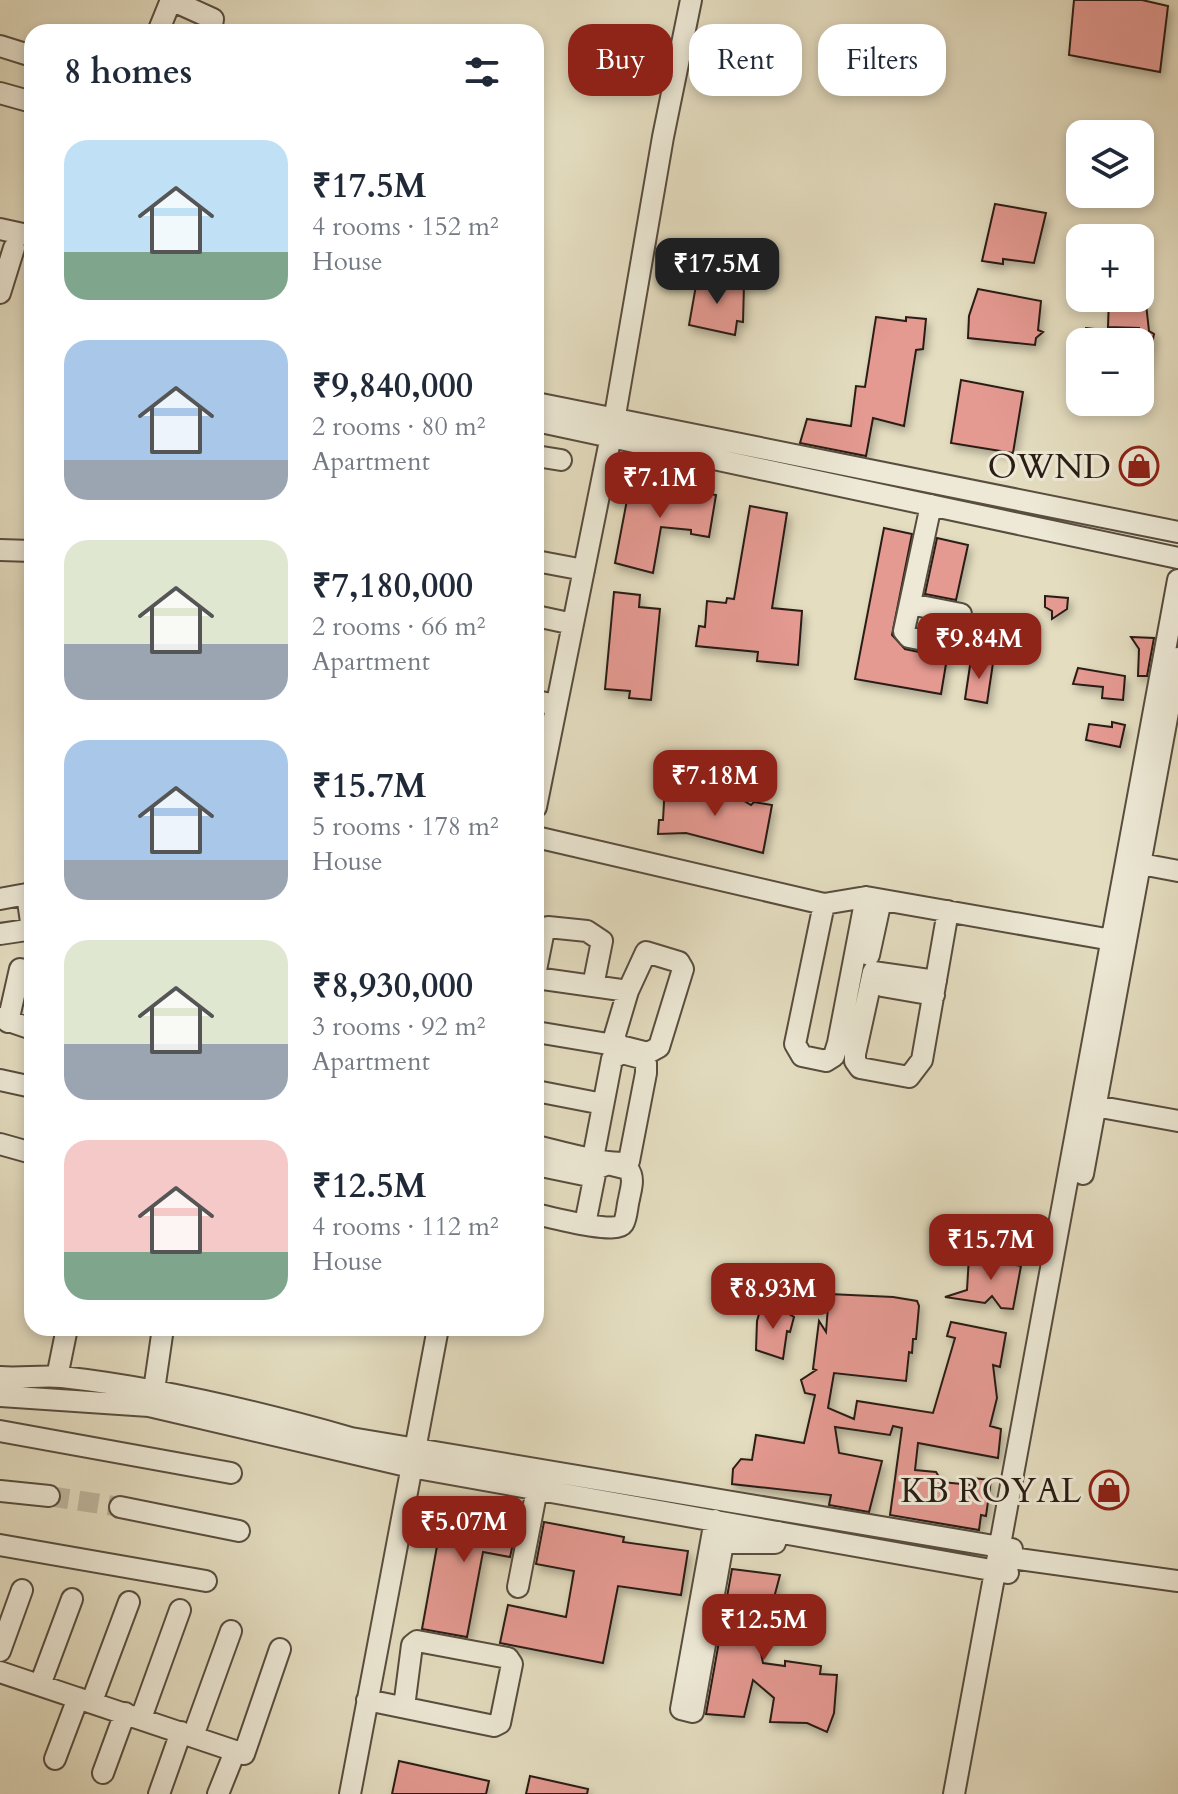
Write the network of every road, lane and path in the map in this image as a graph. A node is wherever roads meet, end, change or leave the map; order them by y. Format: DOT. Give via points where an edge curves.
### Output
graph roads {
  1 [pos="691,0"];
  2 [pos="211,16"];
  3 [pos="161,24"];
  4 [pos="0,46"];
  5 [pos="24,54"];
  6 [pos="0,93"];
  7 [pos="24,100"];
  8 [pos="0,229"];
  9 [pos="24,234"];
  10 [pos="15,248"];
  11 [pos="0,293"];
  12 [pos="544,406"];
  13 [pos="544,422"];
  14 [pos="612,428"];
  15 [pos="544,457"];
  16 [pos="561,460"];
  17 [pos="931,505"];
  18 [pos="1178,532"];
  19 [pos="0,550"];
  20 [pos="24,551"];
  21 [pos="1178,558"];
  22 [pos="544,562"];
  23 [pos="584,570"];
  24 [pos="1178,580"];
  25 [pos="910,604"];
  26 [pos="961,614"];
  27 [pos="544,618"];
  28 [pos="573,624"];
  29 [pos="953,646"];
  30 [pos="1178,658"];
  31 [pos="545,712"];
  32 [pos="544,839"];
  33 [pos="1141,864"];
  34 [pos="1178,871"];
  35 [pos="24,895"];
  36 [pos="873,898"];
  37 [pos="0,899"];
  38 [pos="824,904"];
  39 [pos="948,911"];
  40 [pos="24,930"];
  41 [pos="544,930"];
  42 [pos="0,934"];
  43 [pos="1112,940"];
  44 [pos="869,955"];
  45 [pos="17,968"];
  46 [pos="544,979"];
  47 [pos="593,986"];
  48 [pos="935,988"];
  49 [pos="628,991"];
  50 [pos="2,1020"];
  51 [pos="24,1027"];
  52 [pos="544,1033"];
  53 [pos="620,1046"];
  54 [pos="0,1080"];
  55 [pos="24,1085"];
  56 [pos="544,1093"];
  57 [pos="603,1104"];
  58 [pos="1089,1105"];
  59 [pos="1178,1121"];
  60 [pos="0,1144"];
  61 [pos="544,1149"];
  62 [pos="24,1151"];
  63 [pos="544,1165"];
  64 [pos="593,1167"];
  65 [pos="544,1216"];
  66 [pos="585,1224"];
  67 [pos="65,1336"];
  68 [pos="162,1336"];
  69 [pos="436,1336"];
  70 [pos="0,1377"];
  71 [pos="57,1377"];
  72 [pos="154,1390"];
  73 [pos="12,1391"];
  74 [pos="0,1430"];
  75 [pos="413,1457"];
  76 [pos="231,1473"];
  77 [pos="537,1489"];
  78 [pos="0,1491"];
  79 [pos="49,1496"];
  80 [pos="120,1507"];
  81 [pos="715,1520"];
  82 [pos="239,1531"];
  83 [pos="778,1532"];
  84 [pos="717,1543"];
  85 [pos="0,1545"];
  86 [pos="1006,1560"];
  87 [pos="206,1581"];
  88 [pos="1178,1581"];
  89 [pos="518,1587"];
  90 [pos="22,1590"];
  91 [pos="72,1599"];
  92 [pos="129,1602"];
  93 [pos="180,1610"];
  94 [pos="231,1631"];
  95 [pos="280,1649"];
  96 [pos="0,1651"];
  97 [pos="0,1672"];
  98 [pos="40,1685"];
  99 [pos="85,1700"];
  100 [pos="367,1700"];
  101 [pos="404,1707"];
  102 [pos="133,1716"];
  103 [pos="187,1734"];
  104 [pos="234,1754"];
  105 [pos="55,1759"];
  106 [pos="103,1773"];
  107 [pos="159,1794"];
  108 [pos="218,1794"];
  109 [pos="350,1794"];
  110 [pos="954,1794"];
  111 [pos="967,1794"];
  1 -- 14 [label="street"];
  2 -- 3 [label="street" via="171,0"];
  4 -- 5 [label="street"];
  6 -- 7 [label="street"];
  8 -- 9 [label="street"];
  10 -- 11 [label="street"];
  12 -- 14 [label="street"];
  13 -- 14 [label="street"];
  14 -- 17 [label="street"];
  14 -- 18 [label="street"];
  14 -- 23 [label="street"];
  15 -- 16 [label="street"];
  17 -- 21 [label="street"];
  17 -- 25 [label="street"];
  19 -- 20 [label="street"];
  22 -- 23 [label="street"];
  23 -- 28 [label="street"];
  24 -- 43 [label="street"];
  25 -- 26 [label="street"];
  25 -- 29 [label="street" via="905,634"];
  27 -- 28 [label="street"];
  28 -- 31 [label="street"];
  30 -- 33 [label="street"];
  32 -- 38 [label="street"];
  33 -- 34 [label="street"];
  33 -- 58 [label="street"];
  35 -- 37 [label="street"];
  36 -- 38 [label="street"];
  36 -- 38 [label="street" via="838,1043 826,1061 802,1056 795,1044"];
  36 -- 39 [label="street"];
  36 -- 44 [label="street"];
  39 -- 43 [label="street"];
  39 -- 48 [label="street"];
  40 -- 42 [label="street"];
  41 -- 47 [label="street" via="587,931 602,941"];
  43 -- 58 [label="street"];
  45 -- 50 [label="street"];
  46 -- 47 [label="street"];
  47 -- 49 [label="street"];
  48 -- 48 [label="street" via="873,972 855,1061 860,1068 909,1077 922,1060"];
  49 -- 53 [label="street" via="615,1030"];
  49 -- 53 [label="street" via="646,952 679,962 683,969 654,1053"];
  50 -- 51 [label="street"];
  52 -- 53 [label="street"];
  54 -- 55 [label="street"];
  56 -- 57 [label="street"];
  57 -- 64 [label="street"];
  57 -- 64 [label="street" via="612,1059 622,1053 641,1058 646,1073 632,1153 622,1163"];
  58 -- 59 [label="street"];
  58 -- 86 [label="street"];
  60 -- 62 [label="street"];
  61 -- 64 [label="street"];
  63 -- 64 [label="street"];
  64 -- 66 [label="street"];
  64 -- 66 [label="street" via="628,1169 632,1182 623,1224 609,1229"];
  65 -- 66 [label="street"];
  67 -- 71 [label="street"];
  68 -- 72 [label="street"];
  69 -- 75 [label="street"];
  70 -- 73 [label="street"];
  71 -- 72 [label="street"];
  71 -- 73 [label="street"];
  72 -- 75 [label="street" via="279,1417"];
  73 -- 74 [label="street"];
  73 -- 75 [label="street" via="149,1406"];
  74 -- 76 [label="street"];
  75 -- 77 [label="street"];
  75 -- 86 [label="street"];
  75 -- 100 [label="street"];
  77 -- 81 [label="street"];
  77 -- 89 [label="street"];
  78 -- 79 [label="street"];
  80 -- 82 [label="street"];
  81 -- 83 [label="street"];
  81 -- 84 [label="street"];
  83 -- 84 [label="street" via="775,1543"];
  83 -- 86 [label="street"];
  84 -- 84 [label="street" via="693,1712 681,1709"];
  85 -- 87 [label="street"];
  86 -- 88 [label="street"];
  86 -- 110 [label="street"];
  86 -- 111 [label="street"];
  90 -- 96 [label="street"];
  91 -- 98 [label="street"];
  92 -- 99 [label="street"];
  93 -- 102 [label="street"];
  94 -- 103 [label="street"];
  95 -- 104 [label="street" via="247,1750"];
  97 -- 98 [label="street"];
  98 -- 99 [label="street"];
  99 -- 102 [label="street"];
  99 -- 105 [label="street"];
  100 -- 101 [label="street"];
  100 -- 109 [label="street"];
  101 -- 101 [label="street" via="412,1645 417,1641 508,1658 512,1664 500,1723 494,1726"];
  102 -- 103 [label="street"];
  102 -- 106 [label="street"];
  103 -- 104 [label="street"];
  103 -- 107 [label="street"];
  104 -- 108 [label="street"];
}
